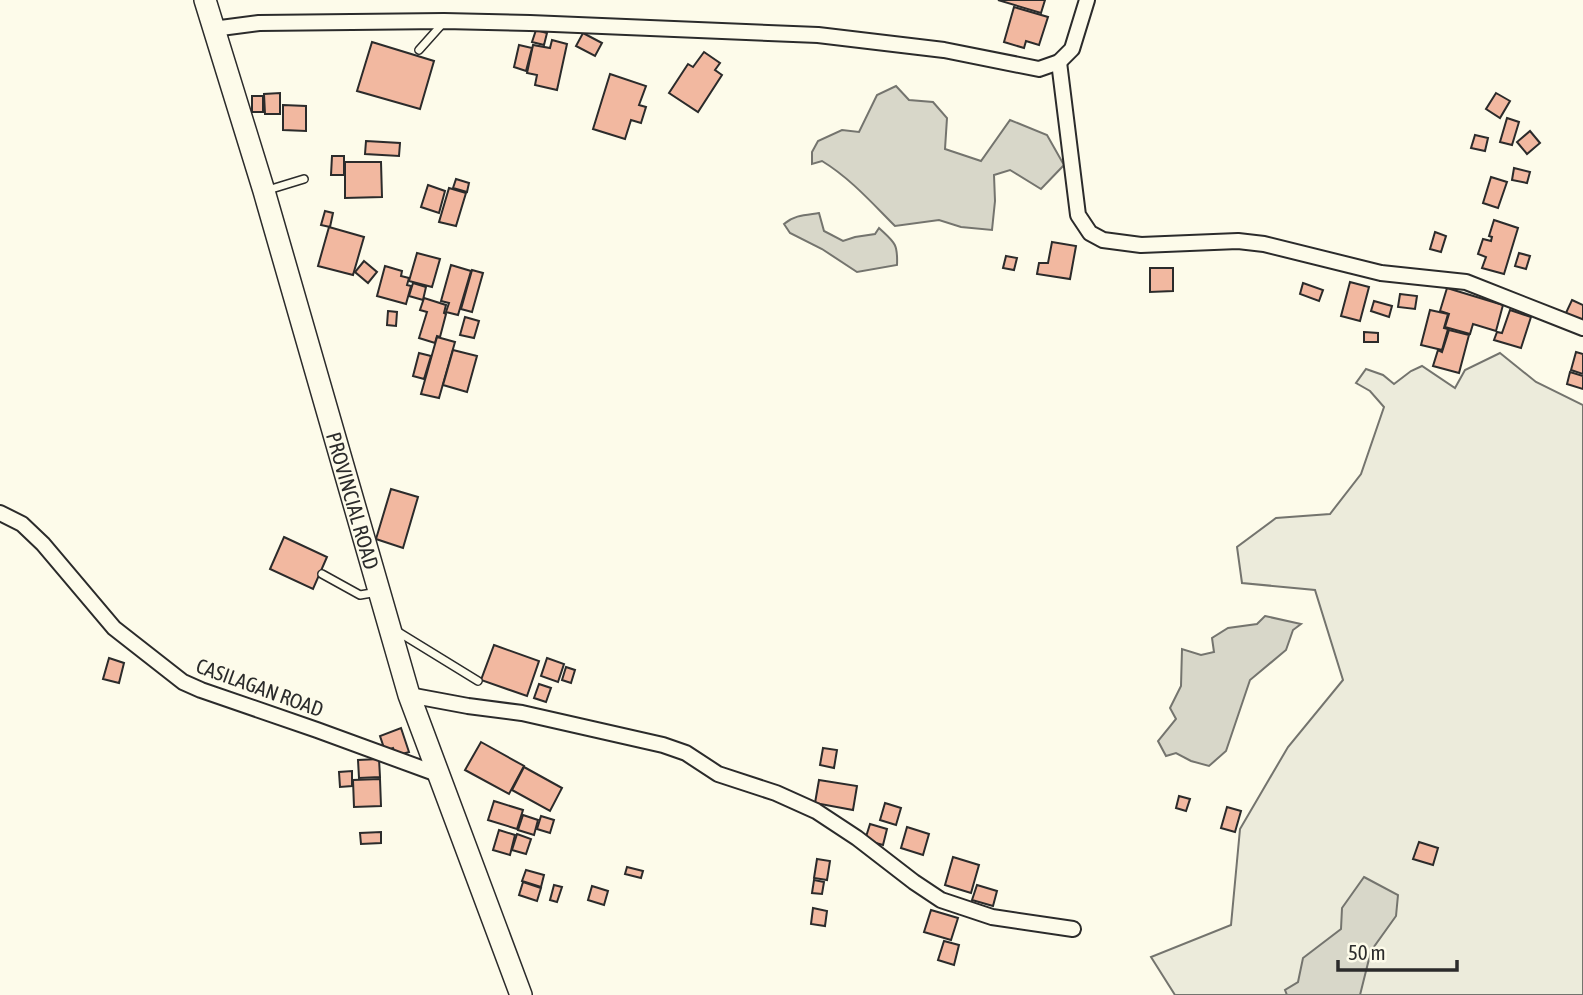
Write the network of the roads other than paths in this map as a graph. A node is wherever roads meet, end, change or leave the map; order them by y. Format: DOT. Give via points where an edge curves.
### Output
graph roads {
  1 [pos="205,0"];
  2 [pos="1087,0"];
  3 [pos="444,21"];
  4 [pos="213,29"];
  5 [pos="419,50"];
  6 [pos="1059,62"];
  7 [pos="304,179"];
  8 [pos="264,191"];
  9 [pos="1583,328"];
  10 [pos="0,513"];
  11 [pos="322,574"];
  12 [pos="379,592"];
  13 [pos="389,626"];
  14 [pos="478,681"];
  15 [pos="409,695"];
  16 [pos="440,775"];
  17 [pos="1073,929"];
  18 [pos="521,995"];
  1 -- 4 [label="main road, PROVINCIAL ROAD"];
  2 -- 6 [label="street" via="1072,49"];
  3 -- 4 [label="street" via="259,23"];
  3 -- 5 [label="lane"];
  3 -- 6 [label="street" via="818,35 944,50 1039,69"];
  4 -- 8 [label="main road, PROVINCIAL ROAD"];
  6 -- 9 [label="street" via="1078,215 1090,233 1103,240 1141,245 1264,244 1381,273 1466,282"];
  7 -- 8 [label="lane"];
  8 -- 12 [label="main road, PROVINCIAL ROAD"];
  10 -- 16 [label="street, CASILAGAN ROAD" via="22,524 43,544 114,628 183,682"];
  11 -- 12 [label="lane" via="360,595"];
  12 -- 13 [label="main road, PROVINCIAL ROAD"];
  13 -- 14 [label="lane"];
  13 -- 15 [label="main road, PROVINCIAL ROAD"];
  15 -- 16 [label="main road, PROVINCIAL ROAD"];
  15 -- 17 [label="street" via="522,713 663,745 718,774 816,811 941,900 992,917"];
  16 -- 18 [label="main road, PROVINCIAL ROAD"];
}
